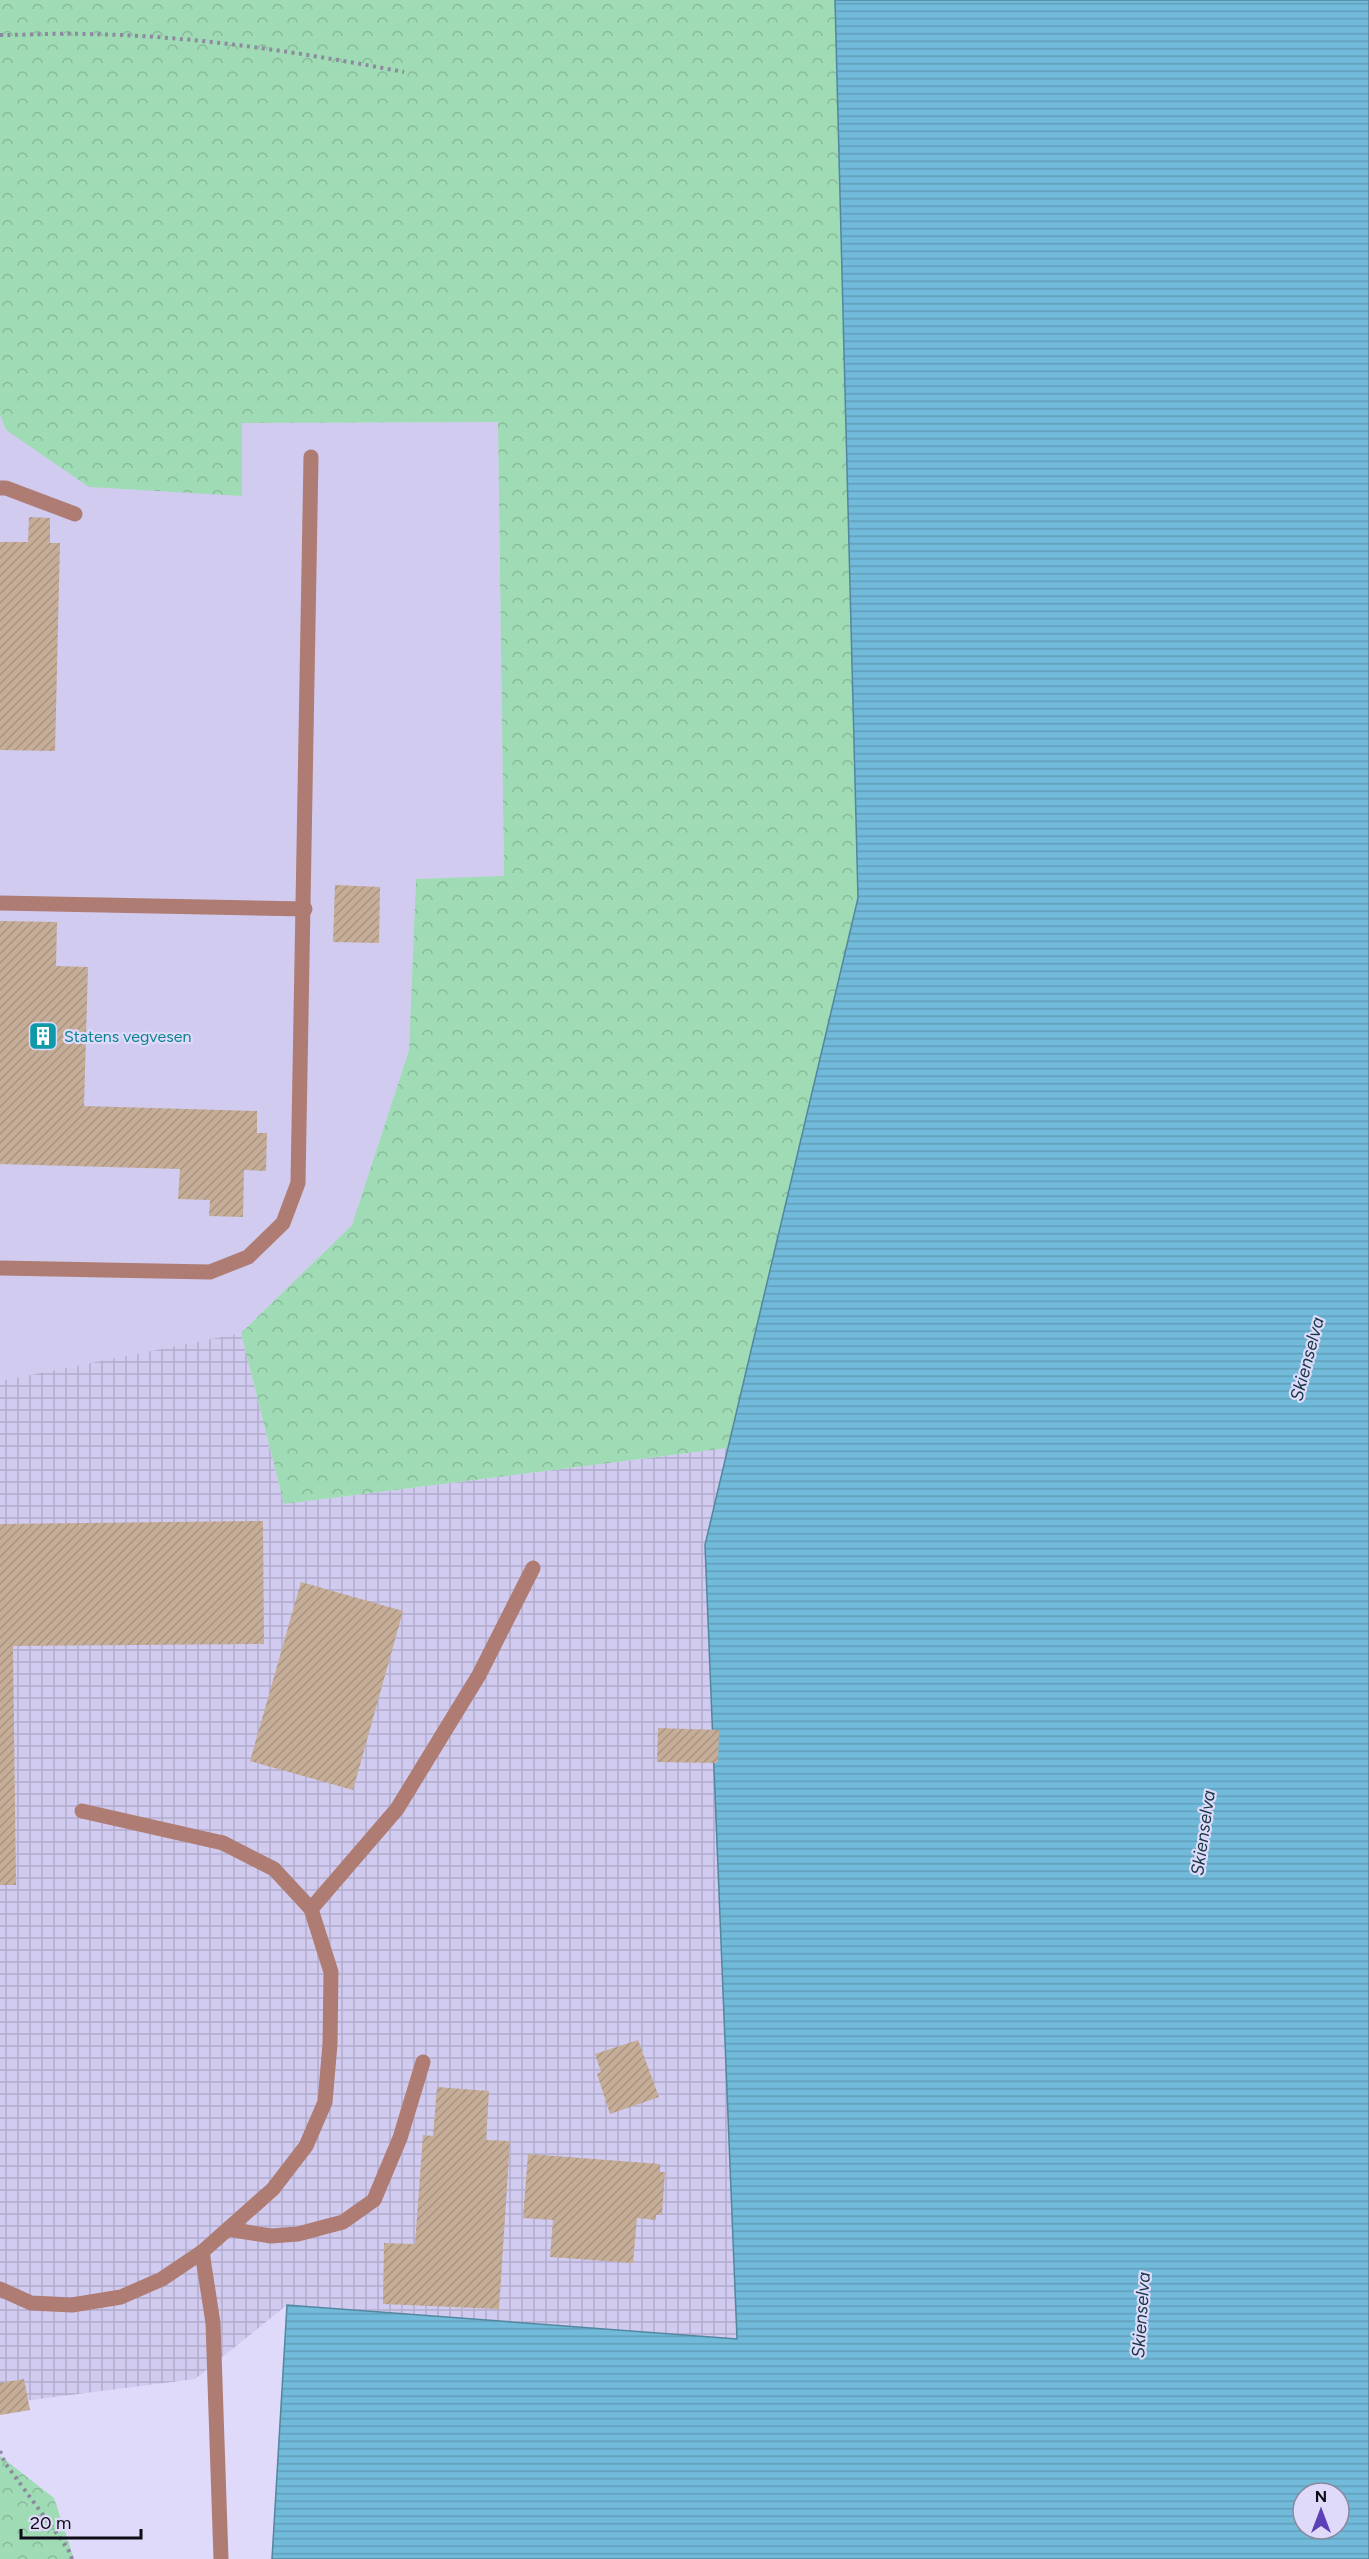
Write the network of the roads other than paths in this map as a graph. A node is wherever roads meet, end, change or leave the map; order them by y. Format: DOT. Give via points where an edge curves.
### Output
graph roads {
  1 [pos="311,457"];
  2 [pos="0,488"];
  3 [pos="75,514"];
  4 [pos="0,903"];
  5 [pos="305,909"];
  6 [pos="0,1268"];
  7 [pos="533,1568"];
  8 [pos="82,1811"];
  9 [pos="312,1909"];
  10 [pos="423,2062"];
  11 [pos="228,2229"];
  12 [pos="202,2252"];
  13 [pos="0,2289"];
  14 [pos="221,2559"];
  1 -- 5 [label="street"];
  2 -- 3 [label="street"];
  4 -- 5 [label="street"];
  5 -- 6 [label="street" via="298,1183 283,1223 248,1257 210,1272"];
  7 -- 9 [label="street" via="479,1675 397,1809"];
  8 -- 9 [label="street" via="223,1843 274,1869"];
  9 -- 11 [label="street" via="331,1972 325,2102 306,2146 273,2189"];
  10 -- 11 [label="street" via="400,2138 374,2200 343,2222 298,2234 271,2236"];
  11 -- 12 [label="street"];
  12 -- 13 [label="street" via="162,2279 121,2297 72,2305 31,2303"];
  12 -- 14 [label="street" via="213,2323"];
}
